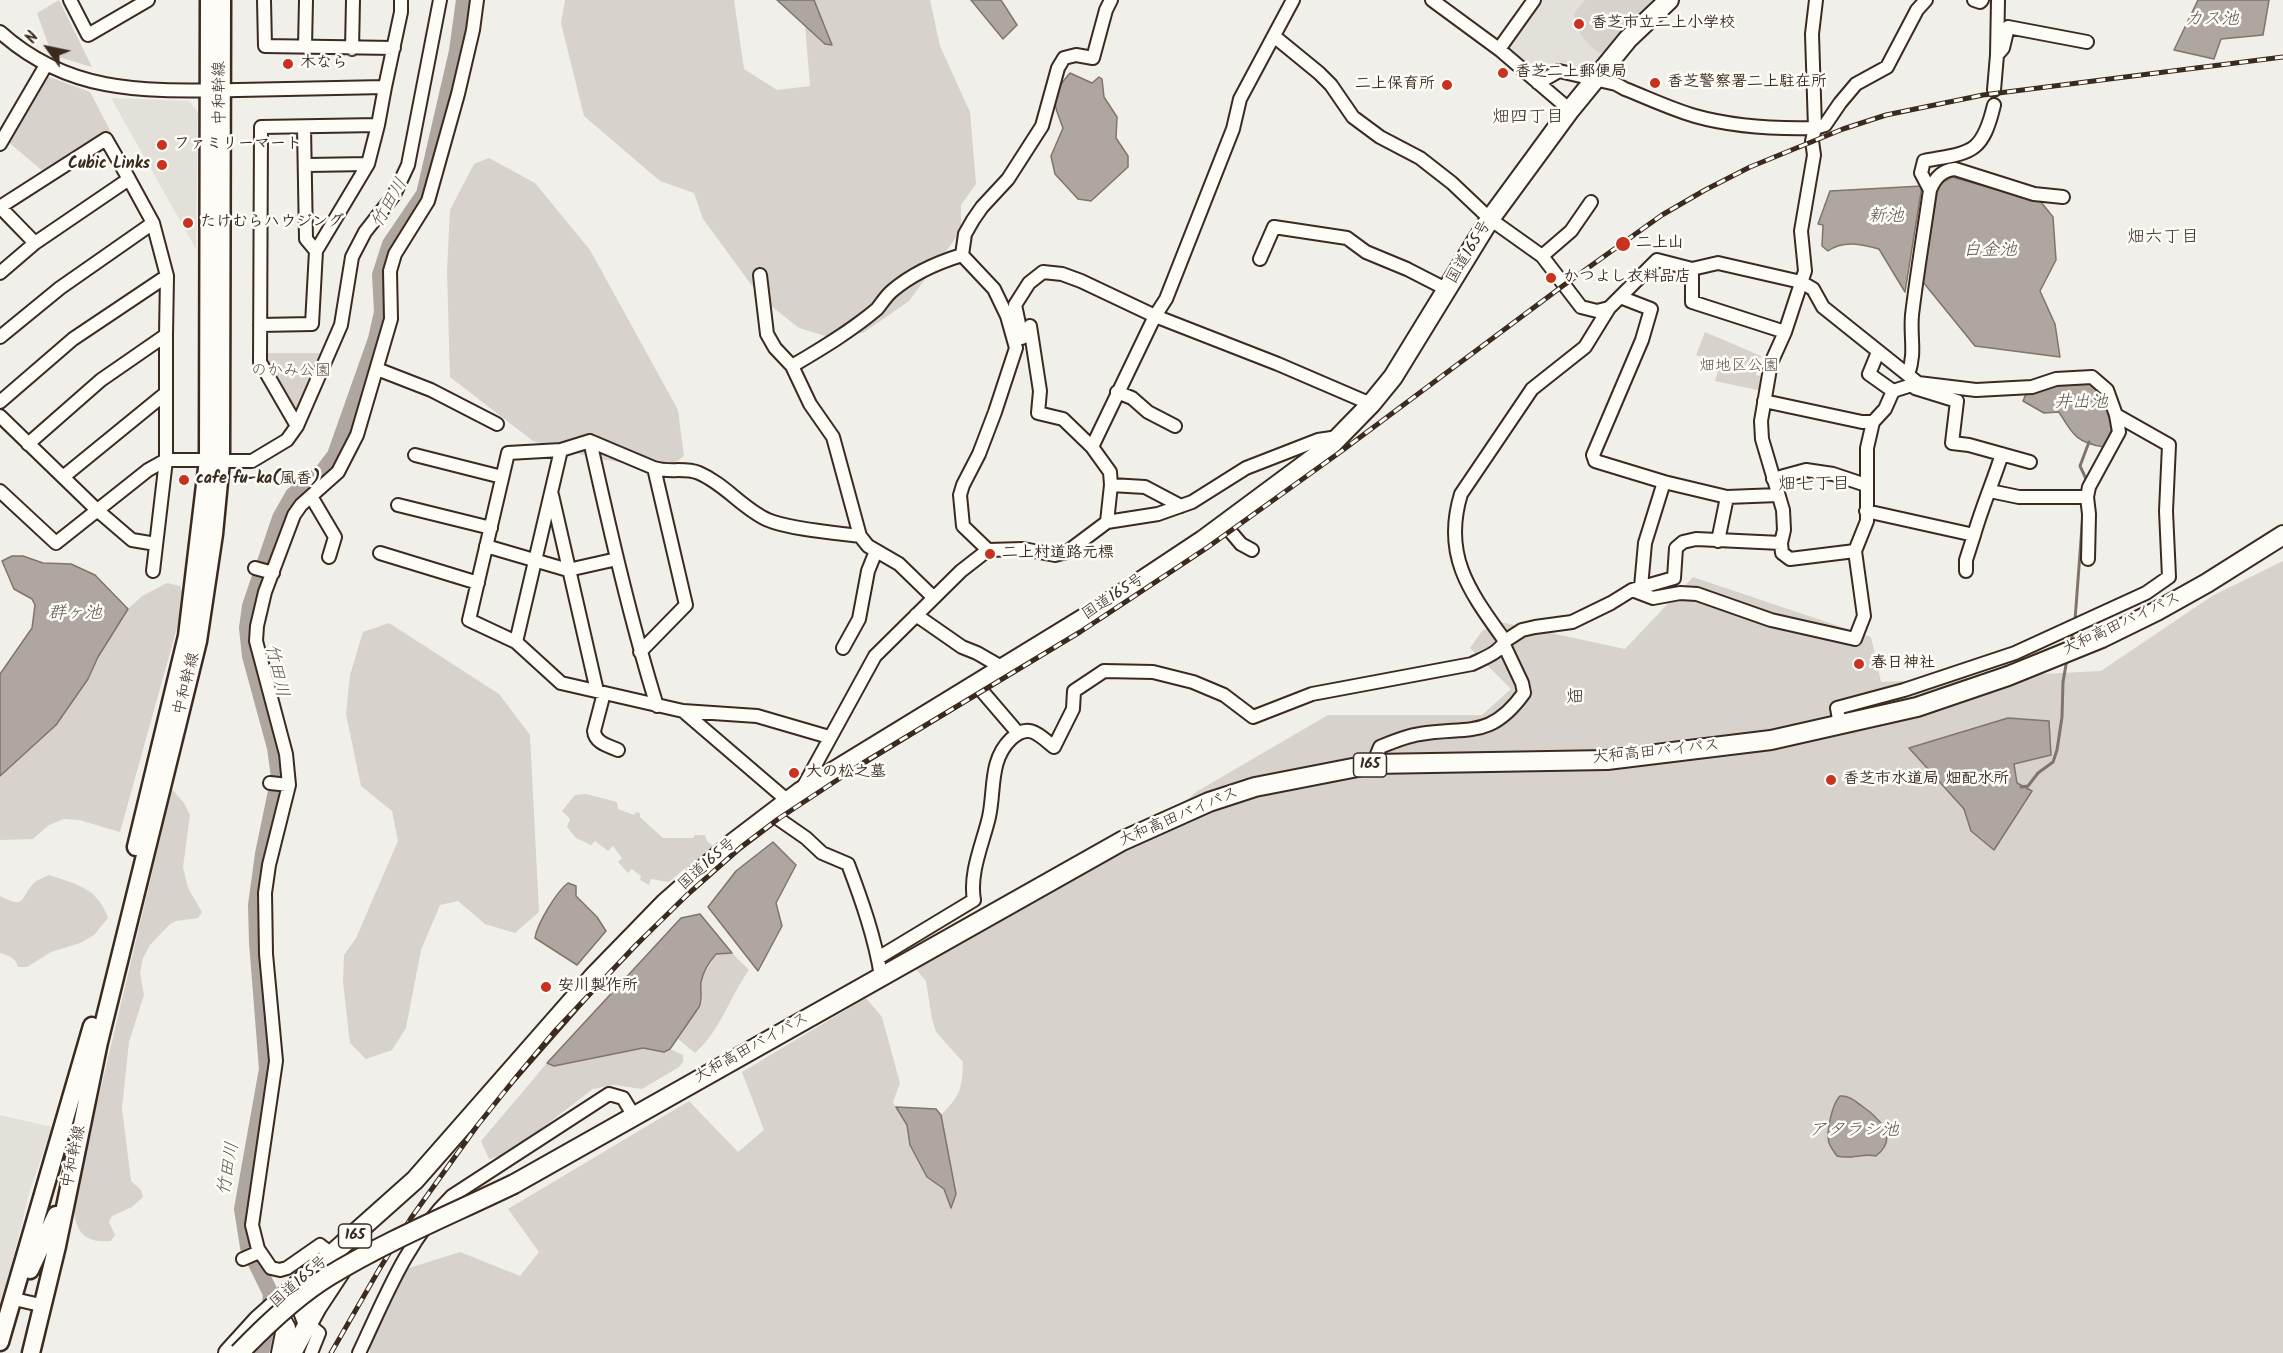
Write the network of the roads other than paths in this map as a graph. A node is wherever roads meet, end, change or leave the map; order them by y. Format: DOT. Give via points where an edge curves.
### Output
graph roads {
  1 [pos="70,0"];
  2 [pos="148,0"];
  3 [pos="209,0"];
  4 [pos="222,0"];
  5 [pos="264,0"];
  6 [pos="306,0"];
  7 [pos="353,0"];
  8 [pos="401,0"];
  9 [pos="440,0"];
  10 [pos="477,0"];
  11 [pos="1111,0"];
  12 [pos="1293,0"];
  13 [pos="1534,0"];
  14 [pos="1669,0"];
  15 [pos="1816,0"];
  16 [pos="1926,0"];
  17 [pos="1974,0"];
  18 [pos="1982,0"];
  19 [pos="1998,0"];
  20 [pos="1437,2"];
  21 [pos="0,32"];
  22 [pos="1275,37"];
  23 [pos="2087,42"];
  24 [pos="305,47"];
  25 [pos="394,48"];
  26 [pos="352,49"];
  27 [pos="1499,49"];
  28 [pos="1997,55"];
  29 [pos="46,65"];
  30 [pos="1594,79"];
  31 [pos="1538,83"];
  32 [pos="386,87"];
  33 [pos="214,90"];
  34 [pos="1994,90"];
  35 [pos="1994,105"];
  36 [pos="1570,110"];
  37 [pos="378,125"];
  38 [pos="304,127"];
  39 [pos="1815,128"];
  40 [pos="0,144"];
  41 [pos="368,164"];
  42 [pos="308,165"];
  43 [pos="129,179"];
  44 [pos="1930,190"];
  45 [pos="2063,197"];
  46 [pos="1591,202"];
  47 [pos="0,207"];
  48 [pos="1490,219"];
  49 [pos="153,223"];
  50 [pos="35,243"];
  51 [pos="316,251"];
  52 [pos="962,255"];
  53 [pos="1542,256"];
  54 [pos="1260,259"];
  55 [pos="1692,269"];
  56 [pos="0,273"];
  57 [pos="760,275"];
  58 [pos="166,276"];
  59 [pos="1801,282"];
  60 [pos="1448,290"];
  61 [pos="1620,297"];
  62 [pos="1609,308"];
  63 [pos="1155,316"];
  64 [pos="260,325"];
  65 [pos="1030,326"];
  66 [pos="1785,332"];
  67 [pos="166,335"];
  68 [pos="0,337"];
  69 [pos="1016,348"];
  70 [pos="1878,352"];
  71 [pos="792,366"];
  72 [pos="378,369"];
  73 [pos="1911,381"];
  74 [pos="1893,391"];
  75 [pos="1118,392"];
  76 [pos="166,393"];
  77 [pos="0,402"];
  78 [pos="1764,402"];
  79 [pos="1371,404"];
  80 [pos="2116,415"];
  81 [pos="0,416"];
  82 [pos="1873,422"];
  83 [pos="497,424"];
  84 [pos="297,426"];
  85 [pos="1175,426"];
  86 [pos="1339,437"];
  87 [pos="590,441"];
  88 [pos="28,444"];
  89 [pos="1092,447"];
  90 [pos="561,450"];
  91 [pos="2002,454"];
  92 [pos="415,455"];
  93 [pos="166,460"];
  94 [pos="215,460"];
  95 [pos="2030,462"];
  96 [pos="654,468"];
  97 [pos="63,477"];
  98 [pos="502,477"];
  99 [pos="1773,479"];
  100 [pos="1664,482"];
  101 [pos="1111,485"];
  102 [pos="1866,485"];
  103 [pos="0,491"];
  104 [pos="1990,491"];
  105 [pos="552,495"];
  106 [pos="1778,495"];
  107 [pos="1727,496"];
  108 [pos="2086,497"];
  109 [pos="312,498"];
  110 [pos="398,505"];
  111 [pos="1181,506"];
  112 [pos="97,510"];
  113 [pos="1866,511"];
  114 [pos="1107,522"];
  115 [pos="1225,525"];
  116 [pos="490,528"];
  117 [pos="1974,535"];
  118 [pos="2283,535"];
  119 [pos="860,536"];
  120 [pos="1718,541"];
  121 [pos="1781,543"];
  122 [pos="156,544"];
  123 [pos="486,546"];
  124 [pos="988,550"];
  125 [pos="1252,550"];
  126 [pos="876,551"];
  127 [pos="1855,551"];
  128 [pos="380,553"];
  129 [pos="329,557"];
  130 [pos="2088,559"];
  131 [pos="617,560"];
  132 [pos="535,561"];
  133 [pos="255,568"];
  134 [pos="568,570"];
  135 [pos="153,571"];
  136 [pos="1966,572"];
  137 [pos="273,573"];
  138 [pos="478,583"];
  139 [pos="1637,588"];
  140 [pos="2146,593"];
  141 [pos="933,597"];
  142 [pos="2157,611"];
  143 [pos="916,615"];
  144 [pos="516,642"];
  145 [pos="1504,643"];
  146 [pos="843,648"];
  147 [pos="640,652"];
  148 [pos="1003,668"];
  149 [pos="978,683"];
  150 [pos="601,692"];
  151 [pos="657,706"];
  152 [pos="683,711"];
  153 [pos="1840,725"];
  154 [pos="1018,733"];
  155 [pos="829,737"];
  156 [pos="618,750"];
  157 [pos="1372,764"];
  158 [pos="270,783"];
  159 [pos="289,784"];
  160 [pos="794,796"];
  161 [pos="770,813"];
  162 [pos="878,958"];
  163 [pos="880,976"];
  164 [pos="476,1113"];
  165 [pos="634,1116"];
  166 [pos="68,1189"];
  167 [pos="259,1252"];
  168 [pos="333,1256"];
  169 [pos="243,1260"];
  170 [pos="14,1299"];
  171 [pos="42,1309"];
  172 [pos="258,1320"];
  173 [pos="310,1323"];
  174 [pos="0,1342"];
  175 [pos="31,1353"];
  176 [pos="228,1353"];
  177 [pos="239,1353"];
  178 [pos="281,1353"];
  179 [pos="292,1353"];
  180 [pos="311,1353"];
  181 [pos="358,1353"];
  1 -- 2 [label="street" via="88,35"];
  3 -- 33 [label="main road, 中和幹線"];
  4 -- 33 [label="main road, 中和幹線"];
  5 -- 24 [label="street" via="265,46"];
  6 -- 24 [label="street"];
  7 -- 26 [label="street"];
  8 -- 25 [label="street"];
  9 -- 84 [label="street" via="408,165 394,195 365,232 352,257 341,325"];
  10 -- 72 [label="street" via="458,94 428,201 405,236 390,271 391,319"];
  11 -- 52 [label="street" via="1093,58 1076,54 1064,58 1041,126 1008,179 973,220 965,234"];
  12 -- 22 [label="street"];
  13 -- 27 [label="street"];
  14 -- 30 [label="highway, 国道165号 / 165"];
  15 -- 39 [label="street" via="1812,34"];
  16 -- 39 [label="street" via="1887,67 1856,84 1825,125"];
  17 -- 18 [label="street"];
  19 -- 28 [label="street"];
  20 -- 27 [label="street"];
  21 -- 29 [label="street"];
  22 -- 48 [label="street" via="1331,85 1353,117 1420,158"];
  22 -- 63 [label="street" via="1240,99 1233,129 1206,199 1166,299"];
  23 -- 28 [label="street" via="2008,27 2003,48"];
  24 -- 26 [label="street"];
  25 -- 26 [label="street"];
  25 -- 32 [label="street"];
  27 -- 31 [label="street"];
  28 -- 34 [label="street"];
  29 -- 33 [label="street" via="117,87"];
  29 -- 40 [label="street"];
  30 -- 31 [label="street" via="1559,71"];
  30 -- 36 [label="highway, 国道165号 / 165"];
  30 -- 39 [label="street" via="1694,116 1749,127"];
  31 -- 36 [label="street"];
  32 -- 33 [label="street"];
  32 -- 37 [label="street"];
  33 -- 94 [label="main road, 中和幹線"];
  35 -- 44 [label="street" via="1989,127 1977,146 1961,154 1924,161 1921,173"];
  36 -- 48 [label="highway, 国道165号 / 165"];
  37 -- 38 [label="street"];
  37 -- 41 [label="street"];
  38 -- 51 [label="street" via="306,239"];
  38 -- 64 [label="street" via="261,127"];
  39 -- 59 [label="street" via="1801,231 1805,271"];
  41 -- 42 [label="street"];
  41 -- 51 [label="street"];
  43 -- 47 [label="street" via="106,138"];
  43 -- 49 [label="street"];
  43 -- 50 [label="street"];
  44 -- 45 [label="street" via="1939,176 1955,170 2034,194"];
  44 -- 73 [label="street" via="1912,318"];
  46 -- 53 [label="street" via="1571,231"];
  47 -- 50 [label="street"];
  48 -- 53 [label="street"];
  48 -- 60 [label="highway, 国道165号 / 165"];
  49 -- 58 [label="street"];
  49 -- 68 [label="street" via="60,288"];
  50 -- 56 [label="street"];
  51 -- 64 [label="street" via="312,324"];
  52 -- 69 [label="street" via="997,295"];
  52 -- 71 [label="street" via="908,279 890,292 878,308"];
  53 -- 62 [label="street" via="1581,307 1596,311"];
  54 -- 60 [label="street" via="1274,227 1347,238 1366,252"];
  55 -- 59 [label="street" via="1718,263"];
  55 -- 61 [label="street" via="1657,260"];
  55 -- 66 [label="street" via="1692,302"];
  57 -- 71 [label="street" via="767,333"];
  58 -- 67 [label="street"];
  58 -- 77 [label="street" via="73,339"];
  59 -- 66 [label="street"];
  59 -- 70 [label="street" via="1813,289 1823,307"];
  60 -- 79 [label="highway, 国道165号 / 165" via="1393,377"];
  61 -- 62 [label="street"];
  61 -- 100 [label="street" via="1651,309 1642,340 1593,455 1595,461"];
  62 -- 145 [label="street" via="1585,347 1532,389 1461,494 1455,513 1458,565"];
  63 -- 69 [label="street" via="1081,281 1044,272 1029,283 1015,305 1023,346"];
  63 -- 75 [label="street"];
  63 -- 79 [label="street"];
  64 -- 84 [label="street" via="260,362"];
  65 -- 89 [label="street" via="1040,391 1038,412 1063,419"];
  66 -- 78 [label="street" via="1771,363"];
  67 -- 76 [label="street"];
  67 -- 88 [label="street" via="101,380"];
  69 -- 124 [label="street" via="995,412 960,495 963,526"];
  70 -- 73 [label="street"];
  70 -- 74 [label="street" via="1869,374"];
  71 -- 119 [label="street" via="810,404 833,437"];
  72 -- 83 [label="street" via="431,390"];
  72 -- 109 [label="street" via="357,435 338,472"];
  73 -- 74 [label="street"];
  73 -- 80 [label="street" via="1976,390 2032,387 2056,379 2092,377 2107,390"];
  73 -- 91 [label="street" via="1957,401 1952,443"];
  74 -- 82 [label="street"];
  75 -- 85 [label="street"];
  75 -- 89 [label="street"];
  76 -- 93 [label="street"];
  76 -- 97 [label="street"];
  78 -- 82 [label="street"];
  78 -- 99 [label="street" via="1762,439"];
  79 -- 86 [label="highway, 国道165号 / 165"];
  80 -- 108 [label="street" via="2119,432"];
  80 -- 140 [label="street" via="2169,445 2169,577"];
  81 -- 88 [label="street"];
  82 -- 102 [label="street" via="1867,448"];
  84 -- 94 [label="street" via="287,440 252,461"];
  86 -- 111 [label="street" via="1318,440 1246,468"];
  86 -- 115 [label="highway, 国道165号 / 165"];
  87 -- 90 [label="street"];
  87 -- 96 [label="street"];
  87 -- 131 [label="street"];
  88 -- 97 [label="street"];
  89 -- 101 [label="street" via="1110,472"];
  90 -- 98 [label="street" via="508,453"];
  90 -- 105 [label="street"];
  91 -- 95 [label="street"];
  91 -- 104 [label="street"];
  92 -- 98 [label="street"];
  93 -- 94 [label="street"];
  93 -- 112 [label="street"];
  93 -- 122 [label="street"];
  94 -- 166 [label="main road, 中和幹線" via="214,534 198,641 99,1042"];
  94 -- 170 [label="main road, 中和幹線" via="187,636 94,1019"];
  96 -- 119 [label="street" via="700,474 768,520"];
  96 -- 147 [label="street" via="686,605"];
  97 -- 112 [label="street"];
  98 -- 116 [label="street"];
  99 -- 102 [label="street" via="1806,470"];
  99 -- 106 [label="street"];
  100 -- 107 [label="street"];
  100 -- 139 [label="street" via="1645,543"];
  101 -- 111 [label="street" via="1145,487"];
  101 -- 114 [label="street"];
  102 -- 113 [label="street"];
  103 -- 112 [label="street" via="56,543"];
  104 -- 108 [label="street" via="2019,497"];
  104 -- 117 [label="street" via="1982,504"];
  105 -- 132 [label="street"];
  105 -- 134 [label="street"];
  106 -- 107 [label="street"];
  106 -- 121 [label="street" via="1783,510"];
  107 -- 120 [label="street"];
  108 -- 130 [label="street"];
  109 -- 129 [label="street" via="335,537"];
  109 -- 137 [label="street" via="294,515"];
  110 -- 116 [label="street"];
  111 -- 114 [label="street"];
  112 -- 122 [label="street" via="132,540"];
  113 -- 117 [label="street"];
  113 -- 127 [label="street" via="1867,521"];
  114 -- 124 [label="street" via="1060,555 1023,549"];
  115 -- 125 [label="street" via="1241,544"];
  115 -- 148 [label="highway, 国道165号 / 165"];
  116 -- 123 [label="street"];
  117 -- 136 [label="street"];
  118 -- 142 [label="highway, 大和高田バイパス / 165"];
  119 -- 126 [label="street"];
  120 -- 121 [label="street"];
  120 -- 139 [label="street" via="1683,542 1676,548 1674,578"];
  121 -- 127 [label="street" via="1782,553 1790,559"];
  122 -- 135 [label="street"];
  123 -- 132 [label="street"];
  123 -- 138 [label="street"];
  124 -- 141 [label="street"];
  126 -- 141 [label="street" via="899,564"];
  126 -- 146 [label="street" via="859,619"];
  127 -- 139 [label="street" via="1864,616 1855,639 1772,620 1697,594 1653,598"];
  128 -- 138 [label="street"];
  131 -- 134 [label="street"];
  131 -- 147 [label="street"];
  132 -- 134 [label="street"];
  132 -- 144 [label="street"];
  133 -- 137 [label="street"];
  134 -- 150 [label="street"];
  137 -- 159 [label="street" via="260,610 256,641 286,754"];
  138 -- 144 [label="street" via="470,620"];
  139 -- 145 [label="street" via="1572,622 1522,630"];
  140 -- 142 [label="street"];
  140 -- 153 [label="street" via="2015,653 1837,708"];
  141 -- 143 [label="street"];
  142 -- 153 [label="highway, 大和高田バイパス / 165" via="2008,676 1917,707"];
  143 -- 148 [label="street" via="962,647"];
  143 -- 155 [label="street" via="875,656"];
  144 -- 150 [label="street" via="561,683"];
  145 -- 154 [label="street" via="1472,664 1312,694 1253,717 1224,695 1193,682 1153,672 1104,671 1074,691 1073,710 1054,747 1028,730"];
  145 -- 157 [label="street" via="1524,693 1514,707 1490,724 1466,731 1419,734 1380,747"];
  147 -- 151 [label="street"];
  148 -- 149 [label="highway, 国道165号 / 165"];
  149 -- 154 [label="street"];
  149 -- 160 [label="highway, 国道165号 / 165"];
  150 -- 151 [label="street"];
  150 -- 156 [label="street" via="594,736"];
  151 -- 152 [label="street"];
  152 -- 155 [label="street" via="757,716"];
  152 -- 160 [label="street"];
  153 -- 157 [label="highway, 大和高田バイパス / 165" via="1771,740 1607,760"];
  154 -- 162 [label="street" via="996,760 991,806 972,892 974,900"];
  155 -- 160 [label="street"];
  157 -- 163 [label="highway, 大和高田バイパス / 165" via="1255,787 1187,812 1122,841"];
  158 -- 159 [label="street"];
  159 -- 167 [label="street" via="265,893 265,943 276,1061 252,1214 253,1236"];
  160 -- 161 [label="highway, 国道165号 / 165"];
  161 -- 162 [label="street" via="822,853 848,864"];
  161 -- 164 [label="highway, 国道165号 / 165" via="664,903 594,976"];
  162 -- 163 [label="street"];
  163 -- 165 [label="highway, 大和高田バイパス / 165"];
  164 -- 168 [label="highway, 国道165号 / 165" via="415,1180"];
  164 -- 173 [label="highway, 国道165号 / 165" via="416,1188 354,1253 317,1306"];
  165 -- 177 [label="highway, 大和高田バイパス / 165, bridge" via="514,1184 328,1276"];
  165 -- 181 [label="street" via="623,1098 609,1094 452,1197 411,1246"];
  166 -- 170 [label="main road" via="21,1295"];
  166 -- 171 [label="main road, 中和幹線"];
  167 -- 168 [label="street" via="271,1268 279,1270 321,1245"];
  167 -- 169 [label="street"];
  168 -- 172 [label="highway, 国道165号 / 165"];
  168 -- 173 [label="street" via="333,1269 300,1312 303,1320"];
  170 -- 171 [label="street"];
  170 -- 174 [label="main road, 中和幹線"];
  171 -- 175 [label="main road, 中和幹線"];
  172 -- 176 [label="highway, 国道165号 / 165"];
  172 -- 178 [label="highway" via="272,1315 282,1320 286,1337"];
  173 -- 179 [label="highway, 国道165号 / 165"];
  173 -- 180 [label="street" via="319,1333"];
}
